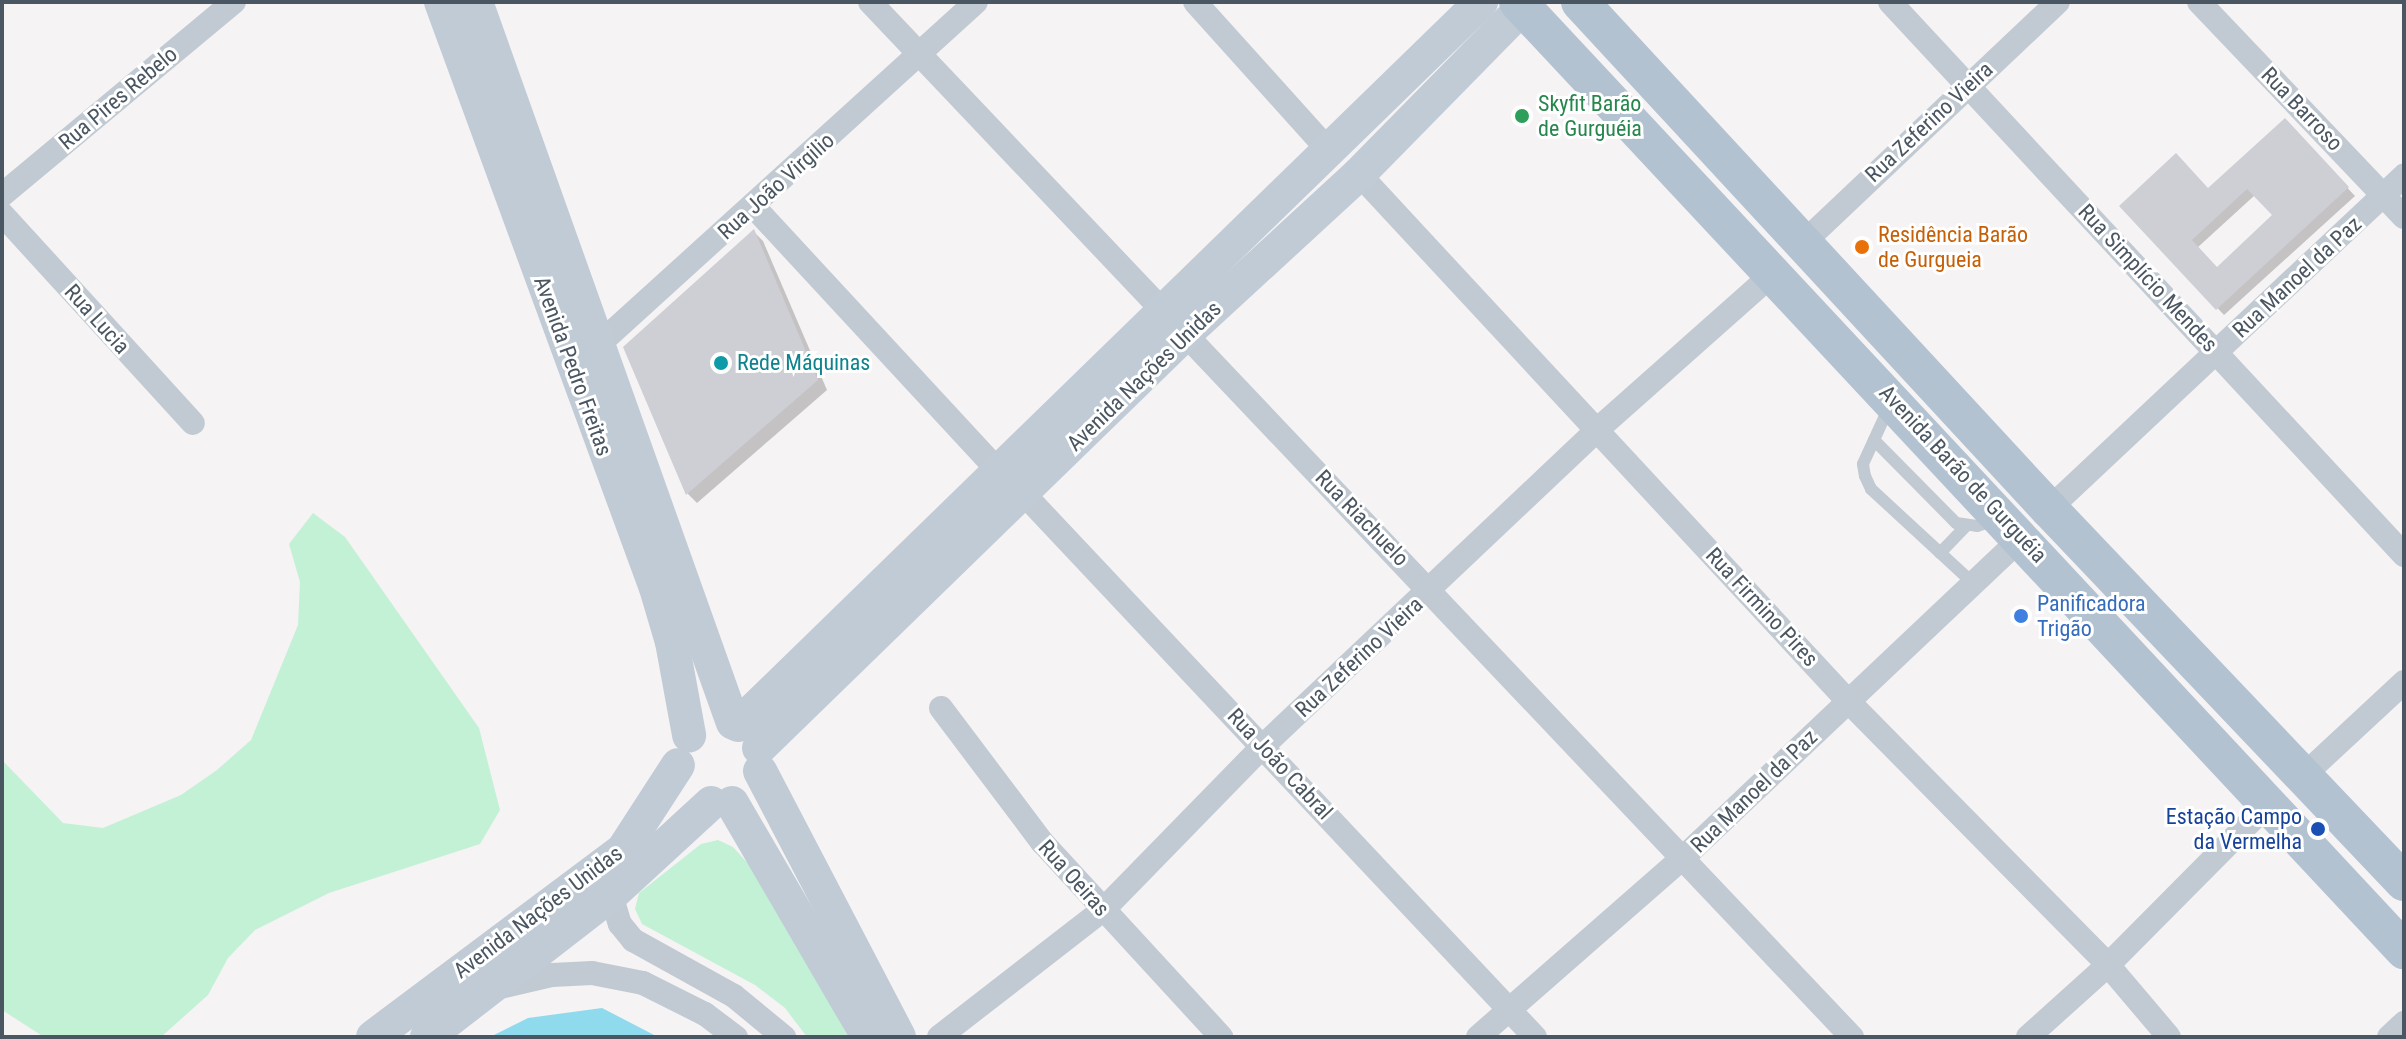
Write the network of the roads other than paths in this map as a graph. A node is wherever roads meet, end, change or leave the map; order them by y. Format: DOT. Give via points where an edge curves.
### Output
graph roads {
  1 [pos="234,2"];
  2 [pos="441,2"];
  3 [pos="476,2"];
  4 [pos="870,2"];
  5 [pos="976,2"];
  6 [pos="1195,2"];
  7 [pos="1481,2"];
  8 [pos="1580,2"];
  9 [pos="1890,2"];
  10 [pos="2058,2"];
  11 [pos="2199,2"];
  12 [pos="1523,3"];
  13 [pos="920,55"];
  14 [pos="1968,84"];
  15 [pos="1330,152"];
  16 [pos="1359,174"];
  17 [pos="2404,176"];
  18 [pos="2,195"];
  19 [pos="2384,195"];
  20 [pos="754,207"];
  21 [pos="2,214"];
  22 [pos="2404,217"];
  23 [pos="1802,244"];
  24 [pos="1775,272"];
  25 [pos="1174,323"];
  26 [pos="2218,352"];
  27 [pos="586,356"];
  28 [pos="1893,399"];
  29 [pos="193,423"];
  30 [pos="1598,429"];
  31 [pos="1874,440"];
  32 [pos="1012,483"];
  33 [pos="2049,509"];
  34 [pos="1966,526"];
  35 [pos="2012,527"];
  36 [pos="1940,553"];
  37 [pos="2404,555"];
  38 [pos="1973,583"];
  39 [pos="1431,590"];
  40 [pos="2404,682"];
  41 [pos="1848,701"];
  42 [pos="941,708"];
  43 [pos="747,742"];
  44 [pos="1263,746"];
  45 [pos="683,750"];
  46 [pos="2303,776"];
  47 [pos="721,803"];
  48 [pos="2266,806"];
  49 [pos="1685,856"];
  50 [pos="2404,882"];
  51 [pos="611,895"];
  52 [pos="1103,910"];
  53 [pos="2404,950"];
  54 [pos="2108,965"];
  55 [pos="493,988"];
  56 [pos="1509,1010"];
  57 [pos="2404,1023"];
  58 [pos="373,1037"];
  59 [pos="427,1037"];
  60 [pos="736,1037"];
  61 [pos="784,1037"];
  62 [pos="868,1037"];
  63 [pos="899,1037"];
  64 [pos="939,1037"];
  65 [pos="1221,1037"];
  66 [pos="1478,1037"];
  67 [pos="1535,1037"];
  68 [pos="1852,1037"];
  69 [pos="2028,1037"];
  70 [pos="2169,1037"];
  71 [pos="2389,1037"];
  1 -- 18 [label="street, Rua Pires Rebelo"];
  2 -- 27 [label="street, Avenida Pedro Freitas"];
  3 -- 27 [label="street, Avenida Pedro Freitas"];
  4 -- 13 [label="street, Rua Riachuelo"];
  5 -- 13 [label="street, Rua João Virgilio"];
  6 -- 15 [label="street"];
  7 -- 15 [label="street, Avenida Nações Unidas"];
  8 -- 23 [label="main road, Avenida Barão de Gurguéia"];
  9 -- 14 [label="street, Rua Simplício Mendes"];
  10 -- 14 [label="street, Rua Zeferino Vieira"];
  11 -- 19 [label="street, Rua Barroso"];
  12 -- 16 [label="street, Avenida Nações Unidas"];
  12 -- 24 [label="main road, Avenida Barão de Gurguéia"];
  13 -- 20 [label="street, Rua João Virgilio"];
  13 -- 25 [label="street, Rua Riachuelo"];
  14 -- 23 [label="street, Rua Zeferino Vieira"];
  14 -- 26 [label="street, Rua Simplício Mendes"];
  15 -- 25 [label="street, Avenida Nações Unidas"];
  16 -- 25 [label="street, Avenida Nações Unidas"];
  16 -- 30 [label="street, Rua Firmino Pires"];
  17 -- 19 [label="street, Rua Manoel da Paz"];
  19 -- 22 [label="street, Rua Barroso"];
  19 -- 26 [label="street, Rua Manoel da Paz"];
  20 -- 27 [label="street, Rua João Virgilio"];
  20 -- 32 [label="street, Rua João Cabral"];
  21 -- 29 [label="street, Rua Lucia"];
  23 -- 33 [label="main road, Avenida Barão de Gurguéia"];
  24 -- 28 [label="main road, Avenida Barão de Gurguéia"];
  24 -- 30 [label="street, Rua Zeferino Vieira"];
  25 -- 32 [label="street, Avenida Nações Unidas"];
  25 -- 39 [label="street, Rua Riachuelo"];
  26 -- 33 [label="street, Rua Manoel da Paz"];
  26 -- 37 [label="street, Rua Simplício Mendes"];
  27 -- 43 [label="street, Avenida Pedro Freitas"];
  27 -- 45 [label="street, Avenida Pedro Freitas" via="672,642"];
  28 -- 31 [label="lane"];
  28 -- 35 [label="main road, Avenida Barão de Gurguéia"];
  30 -- 39 [label="street, Rua Zeferino Vieira"];
  30 -- 41 [label="street, Rua Firmino Pires"];
  31 -- 34 [label="lane" via="1956,523"];
  31 -- 36 [label="lane" via="1863,464 1871,489"];
  32 -- 43 [label="street, Avenida Nações Unidas"];
  32 -- 44 [label="street, Rua João Cabral"];
  33 -- 46 [label="main road, Avenida Barão de Gurguéia"];
  34 -- 35 [label="lane"];
  34 -- 36 [label="lane"];
  35 -- 38 [label="street, Rua Manoel da Paz"];
  35 -- 48 [label="main road, Avenida Barão de Gurguéia"];
  36 -- 38 [label="lane"];
  38 -- 41 [label="street, Rua Manoel da Paz"];
  39 -- 44 [label="street, Rua Zeferino Vieira"];
  39 -- 49 [label="street, Rua Riachuelo"];
  40 -- 46 [label="street"];
  41 -- 49 [label="street, Rua Manoel da Paz"];
  41 -- 54 [label="street, Rua Firmino Pires"];
  42 -- 52 [label="street, Rua Oeiras" via="990,780"];
  43 -- 45 [label="street" via="709,723"];
  43 -- 47 [label="street" via="751,789"];
  43 -- 63 [label="street, Avenida Pedro Freitas"];
  44 -- 52 [label="street, Rua Zeferino Vieira"];
  44 -- 56 [label="street, Rua João Cabral"];
  45 -- 47 [label="street" via="688,790"];
  45 -- 58 [label="street, Avenida Nações Unidas" via="623,850"];
  46 -- 50 [label="main road, Avenida Barão de Gurguéia"];
  47 -- 51 [label="street, Avenida Nações Unidas"];
  47 -- 62 [label="street"];
  48 -- 53 [label="main road, Avenida Barão de Gurguéia"];
  48 -- 54 [label="street"];
  49 -- 56 [label="street, Rua Manoel da Paz"];
  49 -- 68 [label="street, Rua Riachuelo"];
  51 -- 55 [label="street, Avenida Nações Unidas"];
  51 -- 61 [label="street" via="620,924 633,940 734,996"];
  52 -- 64 [label="street, Rua Zeferino Vieira"];
  52 -- 65 [label="street, Rua Oeiras"];
  54 -- 69 [label="street"];
  54 -- 70 [label="street, Rua Firmino Pires"];
  55 -- 59 [label="street, Avenida Nações Unidas"];
  55 -- 60 [label="street" via="565,974 643,983 705,1014"];
  56 -- 66 [label="street, Rua Manoel da Paz"];
  56 -- 67 [label="street, Rua João Cabral"];
  57 -- 71 [label="street"];
}
